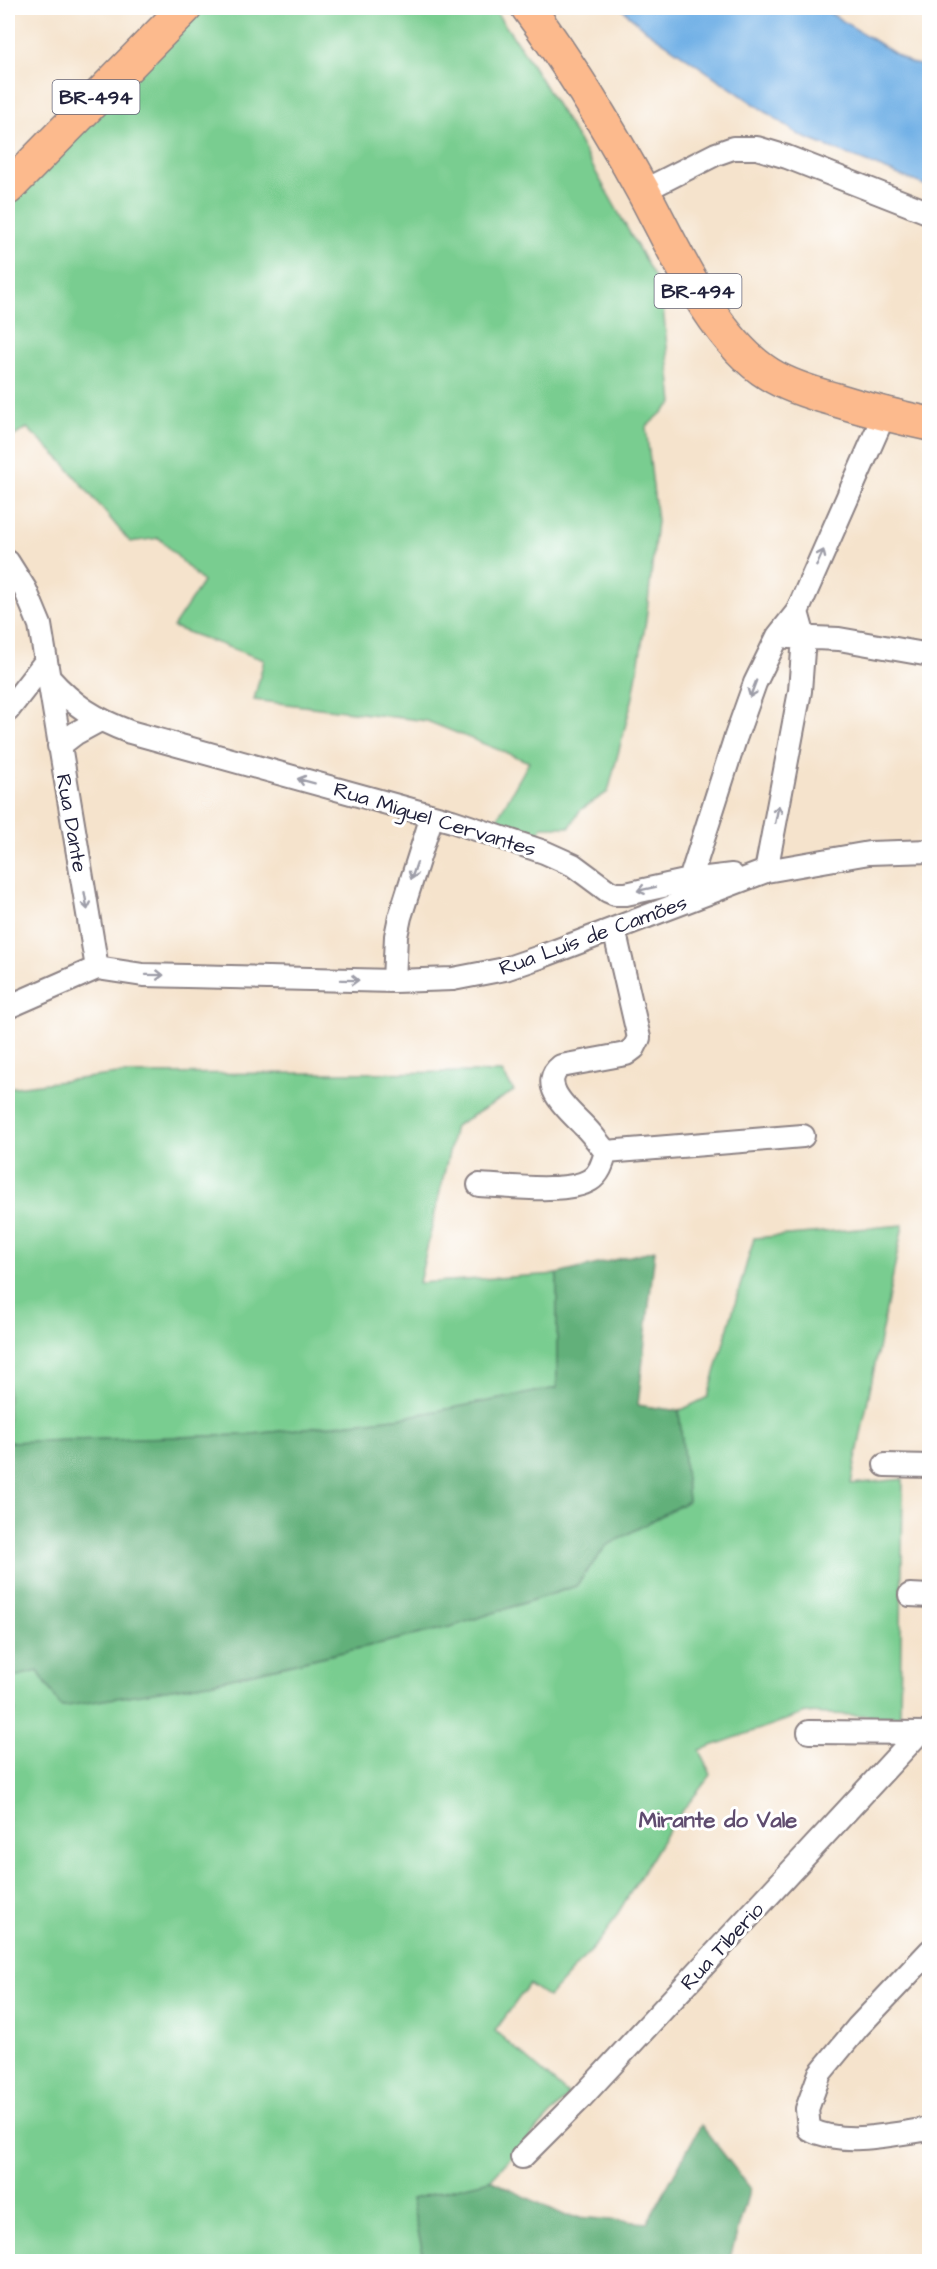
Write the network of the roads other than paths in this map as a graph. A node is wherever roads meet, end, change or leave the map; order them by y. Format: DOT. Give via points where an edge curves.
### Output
graph roads {
  1 [pos="185,8"];
  2 [pos="528,8"];
  3 [pos="546,8"];
  4 [pos="560,50"];
  5 [pos="8,188"];
  6 [pos="643,191"];
  7 [pos="930,213"];
  8 [pos="884,415"];
  9 [pos="930,424"];
  10 [pos="8,562"];
  11 [pos="797,612"];
  12 [pos="778,636"];
  13 [pos="804,637"];
  14 [pos="930,655"];
  15 [pos="47,669"];
  16 [pos="8,710"];
  17 [pos="100,720"];
  18 [pos="59,746"];
  19 [pos="432,816"];
  20 [pos="930,850"];
  21 [pos="766,871"];
  22 [pos="690,880"];
  23 [pos="614,929"];
  24 [pos="97,968"];
  25 [pos="394,981"];
  26 [pos="8,1007"];
  27 [pos="803,1136"];
  28 [pos="606,1152"];
  29 [pos="479,1185"];
  30 [pos="885,1465"];
  31 [pos="930,1466"];
  32 [pos="809,1732"];
  33 [pos="924,1732"];
  34 [pos="930,1951"];
  35 [pos="930,2129"];
  36 [pos="522,2157"];
  1 -- 5 [label="highway, BR-494"];
  2 -- 4 [label="highway, BR-494"];
  3 -- 4 [label="highway"];
  4 -- 6 [label="highway, BR-494"];
  6 -- 7 [label="street" via="716,153 757,148"];
  6 -- 8 [label="highway, BR-494" via="722,330 744,355 769,375 801,390"];
  8 -- 9 [label="highway, BR-494"];
  11 -- 8 [label="street, one-way"];
  10 -- 15 [label="street, Rua Dante" via="40,625"];
  11 -- 12 [label="street"];
  11 -- 13 [label="street"];
  12 -- 13 [label="street"];
  12 -- 22 [label="street, one-way" via="755,683"];
  13 -- 14 [label="street"];
  21 -- 13 [label="street, one-way" via="800,691"];
  15 -- 16 [label="street"];
  15 -- 17 [label="street, Rua Miguel Cervantes" via="73,701"];
  15 -- 18 [label="street, Rua Dante"];
  17 -- 18 [label="street"];
  19 -- 17 [label="street, Rua Miguel Cervantes, one-way" via="130,732"];
  18 -- 24 [label="street, Rua Dante, one-way"];
  22 -- 19 [label="street, Rua Miguel Cervantes, one-way" via="615,894 573,865 544,852"];
  19 -- 25 [label="street, one-way" via="400,917"];
  20 -- 21 [label="street, Rua Luís de Camões" via="870,853"];
  21 -- 22 [label="street, Rua Miguel Cervantes"];
  21 -- 23 [label="street, Rua Luís de Camões"];
  23 -- 25 [label="street, Rua Luís de Camões" via="505,969 453,979"];
  23 -- 28 [label="street" via="639,1038 626,1054 561,1066 552,1077 559,1100"];
  24 -- 25 [label="street, Rua Luís de Camões, one-way" via="143,975"];
  24 -- 26 [label="street"];
  27 -- 28 [label="street"];
  28 -- 29 [label="street" via="601,1168 591,1179 574,1186"];
  30 -- 31 [label="street"];
  32 -- 33 [label="street"];
  33 -- 36 [label="street, Rua Tiberio"];
  34 -- 35 [label="street" via="820,2073 807,2109 809,2129 823,2136 849,2138"];
}
